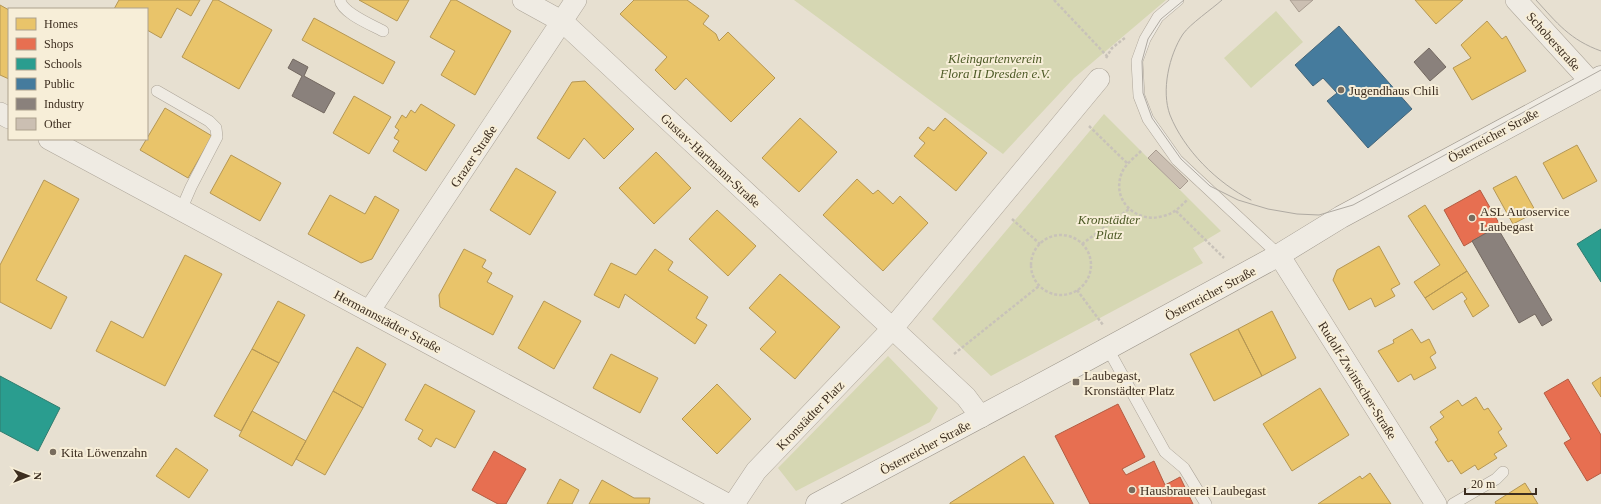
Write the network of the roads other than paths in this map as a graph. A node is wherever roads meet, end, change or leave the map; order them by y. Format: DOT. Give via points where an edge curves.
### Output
graph roads {
  1 [pos="340,0"];
  2 [pos="523,0"];
  3 [pos="576,0"];
  4 [pos="1178,0"];
  5 [pos="1516,0"];
  6 [pos="563,22"];
  7 [pos="383,32"];
  8 [pos="1099,79"];
  9 [pos="1596,80"];
  10 [pos="157,91"];
  11 [pos="51,140"];
  12 [pos="181,210"];
  13 [pos="1279,255"];
  14 [pos="370,310"];
  15 [pos="892,329"];
  16 [pos="1112,346"];
  17 [pos="981,417"];
  18 [pos="1503,472"];
  19 [pos="727,504"];
  20 [pos="734,504"];
  21 [pos="817,504"];
  22 [pos="1206,504"];
  23 [pos="1436,504"];
  24 [pos="1453,504"];
  1 -- 7 [label="lane" via="347,11"];
  2 -- 6 [label="street, Gustav-Hartmann-Straße"];
  3 -- 6 [label="street, Grazer Straße"];
  4 -- 13 [label="lane" via="1158,17 1145,39 1137,62 1138,96 1148,119 1177,160"];
  5 -- 9 [label="street, Schoberstraße"];
  6 -- 14 [label="street, Grazer Straße"];
  6 -- 15 [label="street, Gustav-Hartmann-Straße"];
  8 -- 15 [label="street, Kronstädter Platz"];
  9 -- 13 [label="street, Österreicher Straße" via="1341,217"];
  10 -- 12 [label="lane" via="216,128 217,137"];
  11 -- 12 [label="street, Hermannstädter Straße"];
  12 -- 14 [label="street, Hermannstädter Straße"];
  13 -- 16 [label="street, Österreicher Straße"];
  13 -- 23 [label="street, Rudolf-Zwintscher-Straße"];
  14 -- 19 [label="street, Hermannstädter Straße"];
  15 -- 17 [label="street" via="966,397"];
  15 -- 20 [label="street, Kronstädter Platz" via="756,471"];
  16 -- 17 [label="street, Österreicher Straße"];
  16 -- 22 [label="lane" via="1165,452 1184,468"];
  17 -- 21 [label="street, Österreicher Straße"];
  18 -- 24 [label="lane" via="1496,479"];
}
